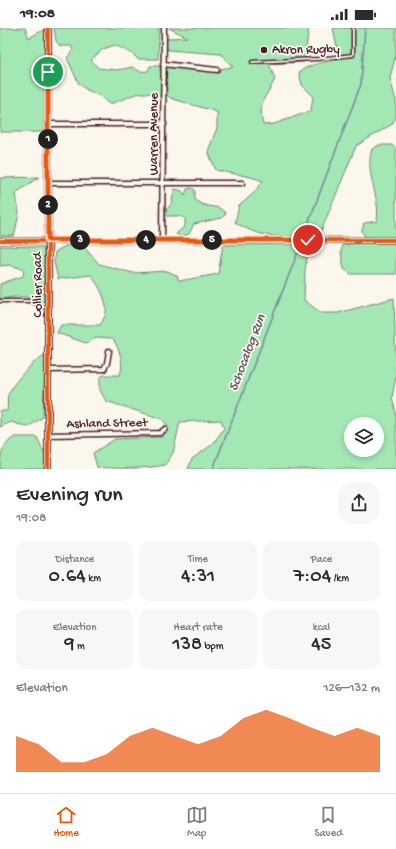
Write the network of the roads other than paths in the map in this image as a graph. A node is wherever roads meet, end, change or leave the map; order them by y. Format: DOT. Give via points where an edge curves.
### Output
graph roads {
  1 [pos="48,28"];
  2 [pos="164,28"];
  3 [pos="353,28"];
  4 [pos="252,62"];
  5 [pos="163,64"];
  6 [pos="217,70"];
  7 [pos="48,124"];
  8 [pos="164,124"];
  9 [pos="164,182"];
  10 [pos="48,183"];
  11 [pos="242,183"];
  12 [pos="48,240"];
  13 [pos="162,240"];
  14 [pos="396,240"];
  15 [pos="0,241"];
  16 [pos="0,301"];
  17 [pos="48,307"];
  18 [pos="108,350"];
  19 [pos="49,370"];
  20 [pos="165,429"];
  21 [pos="48,435"];
  22 [pos="48,469"];
  1 -- 7 [label="street, Collier Road"];
  2 -- 5 [label="street, Warren Avenue"];
  3 -- 4 [label="lane" via="353,55"];
  5 -- 6 [label="street"];
  5 -- 8 [label="street, Warren Avenue"];
  7 -- 8 [label="street"];
  7 -- 10 [label="street, Collier Road"];
  8 -- 9 [label="street, Warren Avenue"];
  9 -- 10 [label="street"];
  9 -- 11 [label="street"];
  9 -- 13 [label="street, Warren Avenue"];
  10 -- 12 [label="street, Collier Road"];
  12 -- 13 [label="street"];
  12 -- 15 [label="street"];
  12 -- 17 [label="street, Collier Road"];
  13 -- 14 [label="street"];
  16 -- 17 [label="lane" via="31,301"];
  17 -- 19 [label="street, Collier Road"];
  18 -- 19 [label="street" via="104,368"];
  19 -- 21 [label="street, Collier Road"];
  20 -- 21 [label="street, Ashland Street" via="156,434"];
  21 -- 22 [label="street, Collier Road"];
}
